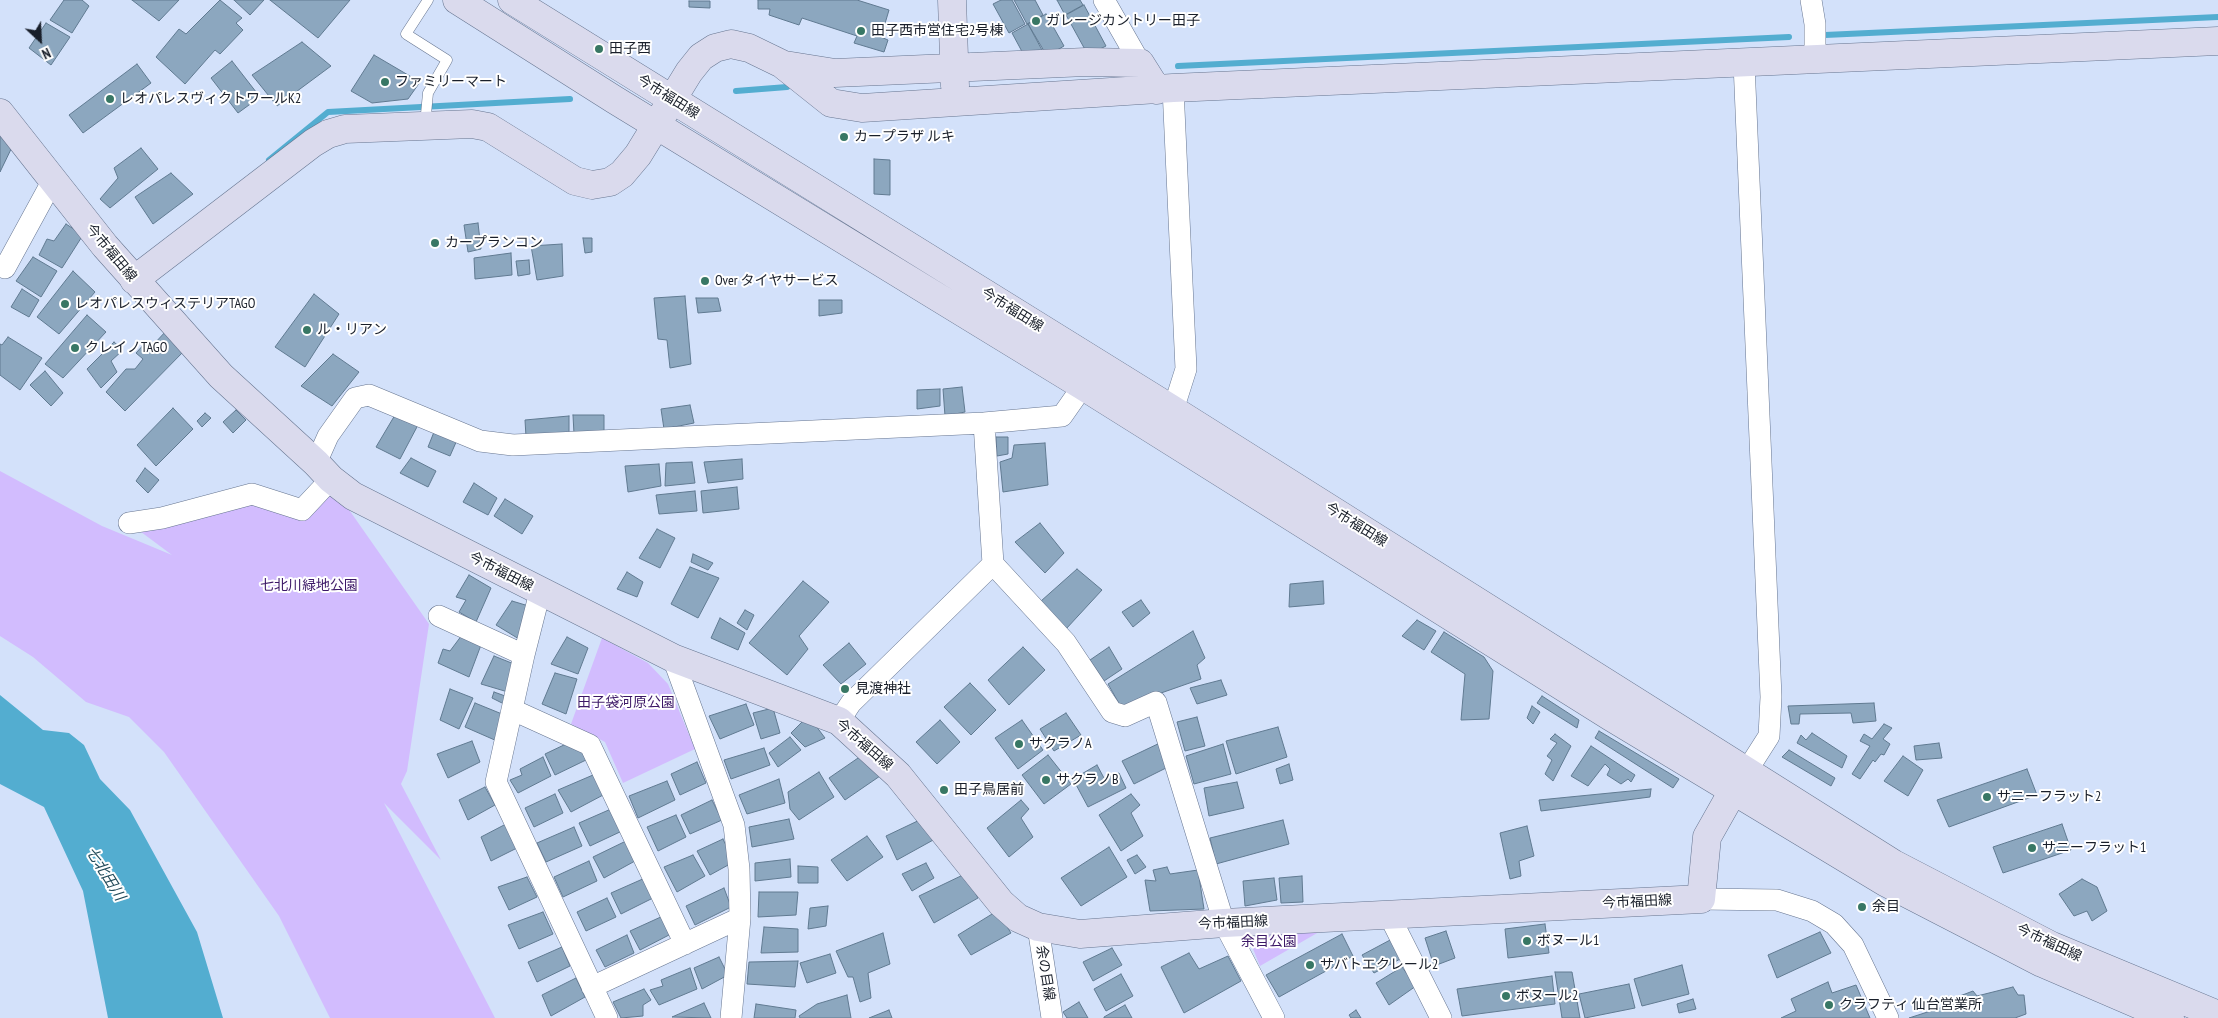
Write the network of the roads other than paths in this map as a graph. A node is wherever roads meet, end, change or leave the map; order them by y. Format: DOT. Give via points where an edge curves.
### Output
graph roads {
  1 [pos="428,0"];
  2 [pos="457,0"];
  3 [pos="512,0"];
  4 [pos="952,0"];
  5 [pos="1104,0"];
  6 [pos="1811,0"];
  7 [pos="2218,41"];
  8 [pos="1815,58"];
  9 [pos="1140,62"];
  10 [pos="1744,63"];
  11 [pos="782,64"];
  12 [pos="954,67"];
  13 [pos="1165,89"];
  14 [pos="672,99"];
  15 [pos="955,102"];
  16 [pos="0,113"];
  17 [pos="427,114"];
  18 [pos="657,124"];
  19 [pos="52,180"];
  20 [pos="5,268"];
  21 [pos="134,280"];
  22 [pos="1083,386"];
  23 [pos="1173,410"];
  24 [pos="984,424"];
  25 [pos="324,471"];
  26 [pos="129,523"];
  27 [pos="993,564"];
  28 [pos="540,592"];
  29 [pos="439,616"];
  30 [pos="524,655"];
  31 [pos="673,658"];
  32 [pos="513,710"];
  33 [pos="839,720"];
  34 [pos="1740,781"];
  35 [pos="1701,899"];
  36 [pos="1389,915"];
  37 [pos="740,918"];
  38 [pos="1224,923"];
  39 [pos="1038,927"];
  40 [pos="685,944"];
  41 [pos="592,987"];
  42 [pos="2218,1015"];
  43 [pos="607,1018"];
  44 [pos="731,1018"];
  45 [pos="1052,1018"];
  46 [pos="1274,1018"];
  47 [pos="1441,1018"];
  48 [pos="1888,1018"];
  49 [pos="2170,1018"];
  1 -- 17 [label="lane" via="406,34 447,60 428,93"];
  2 -- 18 [label="main road, 今市福田線"];
  3 -- 14 [label="main road, 今市福田線"];
  4 -- 12 [label="main road"];
  5 -- 9 [label="street"];
  6 -- 8 [label="street"];
  7 -- 8 [label="main road"];
  8 -- 10 [label="main road"];
  9 -- 12 [label="main road"];
  9 -- 13 [label="main road"];
  10 -- 13 [label="main road"];
  10 -- 34 [label="street" via="1771,697 1769,736"];
  11 -- 12 [label="main road" via="835,73"];
  11 -- 14 [label="main road" via="749,48 731,44 715,48 701,57"];
  11 -- 15 [label="main road" via="831,103 862,108"];
  12 -- 15 [label="main road"];
  13 -- 15 [label="main road"];
  13 -- 23 [label="street" via="1186,369"];
  14 -- 18 [label="main road"];
  14 -- 23 [label="main road, 今市福田線"];
  16 -- 19 [label="main road, 今市福田線"];
  17 -- 18 [label="main road" via="488,127 575,181 592,186 610,182 622,174"];
  17 -- 21 [label="main road" via="328,134"];
  18 -- 22 [label="main road, 今市福田線"];
  19 -- 20 [label="street"];
  19 -- 21 [label="main road, 今市福田線"];
  21 -- 25 [label="main road, 今市福田線" via="221,376"];
  22 -- 24 [label="street" via="1062,416"];
  22 -- 34 [label="main road, 今市福田線"];
  23 -- 34 [label="main road, 今市福田線"];
  24 -- 25 [label="street" via="513,445 480,441 369,395 355,398 328,436"];
  24 -- 27 [label="street"];
  25 -- 26 [label="street" via="302,510 252,494 162,518"];
  25 -- 28 [label="main road, 今市福田線" via="353,496"];
  27 -- 33 [label="street" via="851,703"];
  27 -- 38 [label="street" via="1066,644 1112,712 1125,716 1156,702"];
  28 -- 30 [label="street"];
  28 -- 31 [label="main road, 今市福田線"];
  29 -- 30 [label="street"];
  30 -- 32 [label="street"];
  31 -- 33 [label="main road, 今市福田線"];
  31 -- 37 [label="street" via="734,825"];
  32 -- 40 [label="street" via="590,745"];
  32 -- 41 [label="street" via="496,782"];
  33 -- 39 [label="main road, 今市福田線" via="898,775 1001,903 1018,918"];
  34 -- 35 [label="main road" via="1707,837"];
  34 -- 42 [label="main road, 今市福田線" via="2034,937"];
  34 -- 49 [label="main road, 今市福田線" via="1885,882 2042,963"];
  35 -- 36 [label="main road, 今市福田線"];
  35 -- 48 [label="street" via="1777,900 1812,912 1834,924 1853,945"];
  36 -- 38 [label="main road, 今市福田線"];
  36 -- 47 [label="street"];
  37 -- 40 [label="street"];
  37 -- 44 [label="street"];
  38 -- 39 [label="main road, 今市福田線" via="1080,934"];
  38 -- 46 [label="street"];
  39 -- 45 [label="street, 余の目線"];
  40 -- 41 [label="street"];
  41 -- 43 [label="street"];
}
